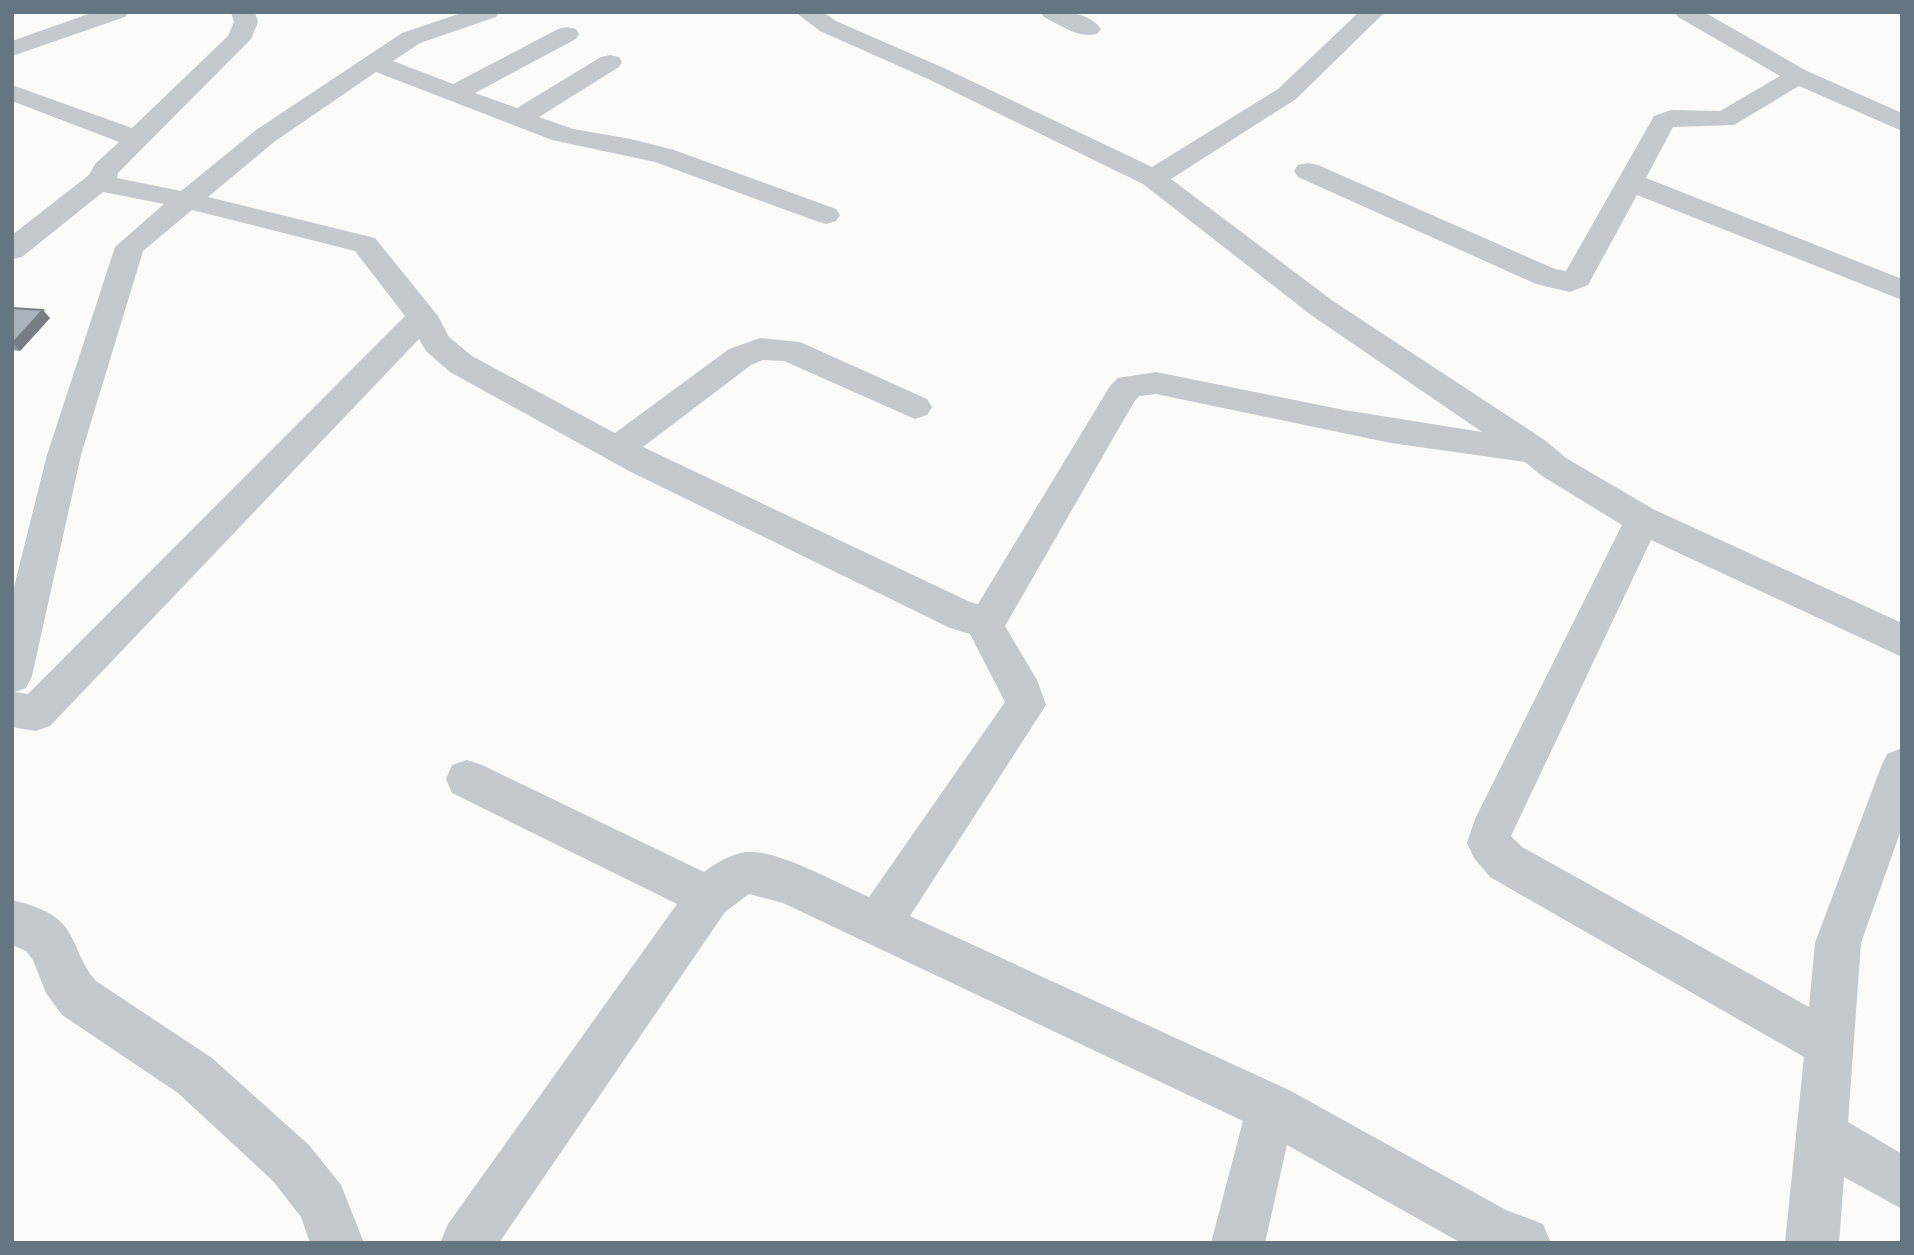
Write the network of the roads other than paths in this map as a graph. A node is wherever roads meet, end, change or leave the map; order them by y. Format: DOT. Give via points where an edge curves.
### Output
graph roads {
  1 [pos="117,12"];
  2 [pos="243,12"];
  3 [pos="488,12"];
  4 [pos="807,12"];
  5 [pos="1052,12"];
  6 [pos="1336,12"];
  7 [pos="1686,12"];
  8 [pos="1367,18"];
  9 [pos="1089,29"];
  10 [pos="567,34"];
  11 [pos="12,49"];
  12 [pos="610,62"];
  13 [pos="374,63"];
  14 [pos="1798,76"];
  15 [pos="13,92"];
  16 [pos="455,93"];
  17 [pos="519,118"];
  18 [pos="1902,123"];
  19 [pos="136,139"];
  20 [pos="1308,171"];
  21 [pos="1153,178"];
  22 [pos="102,179"];
  23 [pos="1630,182"];
  24 [pos="186,200"];
  25 [pos="826,215"];
  26 [pos="18,239"];
  27 [pos="1902,290"];
  28 [pos="422,317"];
  29 [pos="915,407"];
  30 [pos="617,449"];
  31 [pos="1534,450"];
  32 [pos="1642,520"];
  33 [pos="982,620"];
  34 [pos="1902,641"];
  35 [pos="12,676"];
  36 [pos="12,709"];
  37 [pos="1902,767"];
  38 [pos="467,779"];
  39 [pos="709,897"];
  40 [pos="12,922"];
  41 [pos="877,925"];
  42 [pos="1829,1045"];
  43 [pos="1271,1108"];
  44 [pos="1821,1135"];
  45 [pos="1902,1183"];
  46 [pos="337,1243"];
  47 [pos="467,1243"];
  48 [pos="1238,1243"];
  49 [pos="1524,1243"];
  50 [pos="1812,1243"];
  1 -- 11 [label="street"];
  2 -- 19 [label="street" via="246,22 239,39"];
  3 -- 13 [label="street" via="411,38"];
  4 -- 21 [label="street" via="828,26"];
  5 -- 9 [label="street"];
  6 -- 8 [label="street"];
  7 -- 14 [label="street"];
  8 -- 21 [label="street" via="1287,94"];
  10 -- 16 [label="street"];
  12 -- 17 [label="street"];
  13 -- 16 [label="street"];
  13 -- 24 [label="street" via="265,136"];
  14 -- 18 [label="street"];
  14 -- 23 [label="street" via="1725,119 1671,118 1664,122"];
  15 -- 19 [label="street"];
  16 -- 17 [label="street"];
  17 -- 25 [label="street" via="576,138 681,161"];
  19 -- 22 [label="street" via="105,170"];
  20 -- 23 [label="street" via="1547,277 1570,282 1577,278"];
  21 -- 31 [label="street" via="1322,308"];
  22 -- 24 [label="street" via="108,186"];
  22 -- 26 [label="street"];
  23 -- 27 [label="street"];
  24 -- 28 [label="street" via="365,244"];
  24 -- 35 [label="street" via="130,247 64,455"];
  28 -- 30 [label="street" via="438,343 461,364"];
  28 -- 36 [label="street" via="36,713"];
  29 -- 30 [label="street" via="789,350 760,349 740,357"];
  30 -- 33 [label="street" via="952,612"];
  31 -- 32 [label="street"];
  31 -- 33 [label="street" via="1386,432 1156,383 1130,386 993,614"];
  32 -- 34 [label="street"];
  32 -- 42 [label="street" via="1489,843 1506,862"];
  33 -- 41 [label="street" via="1026,705"];
  37 -- 42 [label="street" via="1838,943"];
  38 -- 39 [label="street"];
  39 -- 41 [label="street" via="727,878 759,873"];
  39 -- 47 [label="street"];
  40 -- 46 [label="street" via="29,925 56,951 75,995 202,1081 291,1163 321,1199"];
  41 -- 43 [label="street"];
  42 -- 44 [label="street"];
  43 -- 48 [label="street"];
  43 -- 49 [label="street" via="1492,1231"];
  44 -- 45 [label="street"];
  44 -- 50 [label="street"];
}
